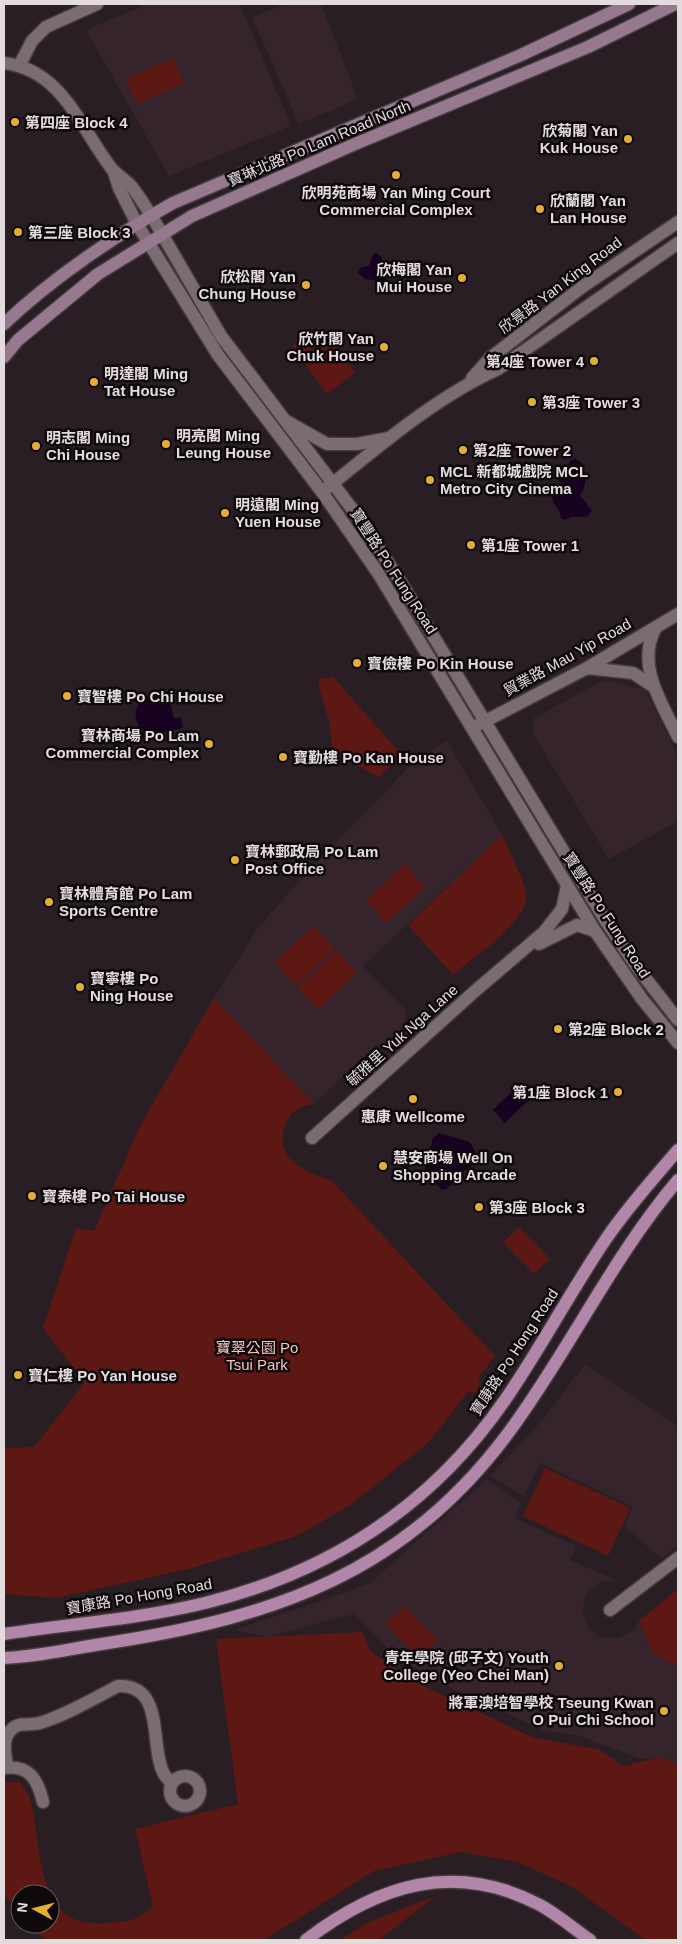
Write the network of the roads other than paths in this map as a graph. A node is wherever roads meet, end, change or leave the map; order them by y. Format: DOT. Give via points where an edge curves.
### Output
graph roads {
  1 [pos="97,4"];
  2 [pos="629,4"];
  3 [pos="675,4"];
  4 [pos="4,63"];
  5 [pos="19,66"];
  6 [pos="113,170"];
  7 [pos="151,215"];
  8 [pos="678,222"];
  9 [pos="137,224"];
  10 [pos="162,234"];
  11 [pos="148,242"];
  12 [pos="678,244"];
  13 [pos="4,324"];
  14 [pos="4,357"];
  15 [pos="469,382"];
  16 [pos="288,422"];
  17 [pos="391,438"];
  18 [pos="333,483"];
  19 [pos="322,492"];
  20 [pos="678,614"];
  21 [pos="656,627"];
  22 [pos="587,668"];
  23 [pos="654,687"];
  24 [pos="485,720"];
  25 [pos="472,728"];
  26 [pos="678,737"];
  27 [pos="567,886"];
  28 [pos="595,931"];
  29 [pos="515,958"];
  30 [pos="678,1020"];
  31 [pos="678,1043"];
  32 [pos="312,1138"];
  33 [pos="678,1150"];
  34 [pos="678,1180"];
  35 [pos="678,1558"];
  36 [pos="610,1610"];
  37 [pos="4,1634"];
  38 [pos="5,1659"];
  39 [pos="6,1768"];
  40 [pos="172,1783"];
  41 [pos="43,1802"];
  42 [pos="306,1940"];
  43 [pos="590,1940"];
  1 -- 5 [label="street" via="46,27 32,41"];
  2 -- 7 [label="main road, 寶琳北路 Po Lam Road North" via="521,55 216,184"];
  3 -- 10 [label="main road, 寶琳北路 Po Lam Road North" via="588,47 192,216"];
  4 -- 5 [label="street"];
  5 -- 6 [label="street" via="52,84 64,95"];
  6 -- 7 [label="street, 寶豐路 Po Fung Road" via="131,186"];
  6 -- 9 [label="street, 寶豐路 Po Fung Road" via="118,188"];
  7 -- 9 [label="main road, 寶琳北路 Po Lam Road North"];
  7 -- 10 [label="street, 寶豐路 Po Fung Road"];
  8 -- 15 [label="street, 欣景路 Yan King Road" via="574,293 490,358"];
  9 -- 11 [label="street, 寶豐路 Po Fung Road"];
  9 -- 13 [label="main road, 寶琳北路 Po Lam Road North" via="84,260"];
  10 -- 11 [label="main road, 寶琳北路 Po Lam Road North"];
  10 -- 16 [label="street, 寶豐路 Po Fung Road" via="221,336"];
  11 -- 14 [label="main road, 寶琳北路 Po Lam Road North" via="98,274 18,340"];
  11 -- 19 [label="street, 寶豐路 Po Fung Road" via="218,355"];
  12 -- 15 [label="street, 欣景路 Yan King Road" via="498,369"];
  15 -- 17 [label="street, 欣景路 Yan King Road"];
  16 -- 17 [label="street, 欣景路 Yan King Road" via="328,444 357,444"];
  16 -- 18 [label="street, 寶豐路 Po Fung Road"];
  17 -- 18 [label="street, 欣景路 Yan King Road"];
  18 -- 19 [label="street, 欣景路 Yan King Road"];
  18 -- 24 [label="street, 寶豐路 Po Fung Road" via="397,576"];
  19 -- 25 [label="street, 寶豐路 Po Fung Road" via="383,580"];
  20 -- 21 [label="street, 貿業路 Mau Yip Road"];
  21 -- 22 [label="street, 貿業路 Mau Yip Road"];
  21 -- 23 [label="street" via="647,653"];
  22 -- 23 [label="street" via="634,673"];
  22 -- 24 [label="street, 貿業路 Mau Yip Road"];
  23 -- 26 [label="street"];
  24 -- 25 [label="street, 貿業路 Mau Yip Road"];
  24 -- 30 [label="street, 寶豐路 Po Fung Road" via="605,920"];
  25 -- 27 [label="street, 寶豐路 Po Fung Road"];
  27 -- 28 [label="street, 寶豐路 Po Fung Road"];
  27 -- 29 [label="street, 毓雅里 Yuk Nga Lane" via="558,916"];
  28 -- 29 [label="street, 毓雅里 Yuk Nga Lane" via="581,925 573,926"];
  28 -- 31 [label="street, 寶豐路 Po Fung Road" via="637,993"];
  29 -- 32 [label="street, 毓雅里 Yuk Nga Lane"];
  33 -- 37 [label="main road, 寶康路 Po Hong Road" via="613,1229 487,1425 444,1474 400,1513 319,1563 236,1594 175,1609"];
  34 -- 38 [label="main road" via="633,1240 508,1434 451,1498 395,1544 331,1582 281,1604 169,1633"];
  35 -- 36 [label="street"];
  39 -- 40 [label="street" via="6,1737 12,1729 21,1724 38,1724 118,1686 126,1686 140,1691 150,1704 164,1774"];
  39 -- 41 [label="street" via="33,1776 40,1787"];
  42 -- 43 [label="main road" via="350,1909 380,1894 407,1886 439,1883 491,1887 522,1897 559,1917"];
}
